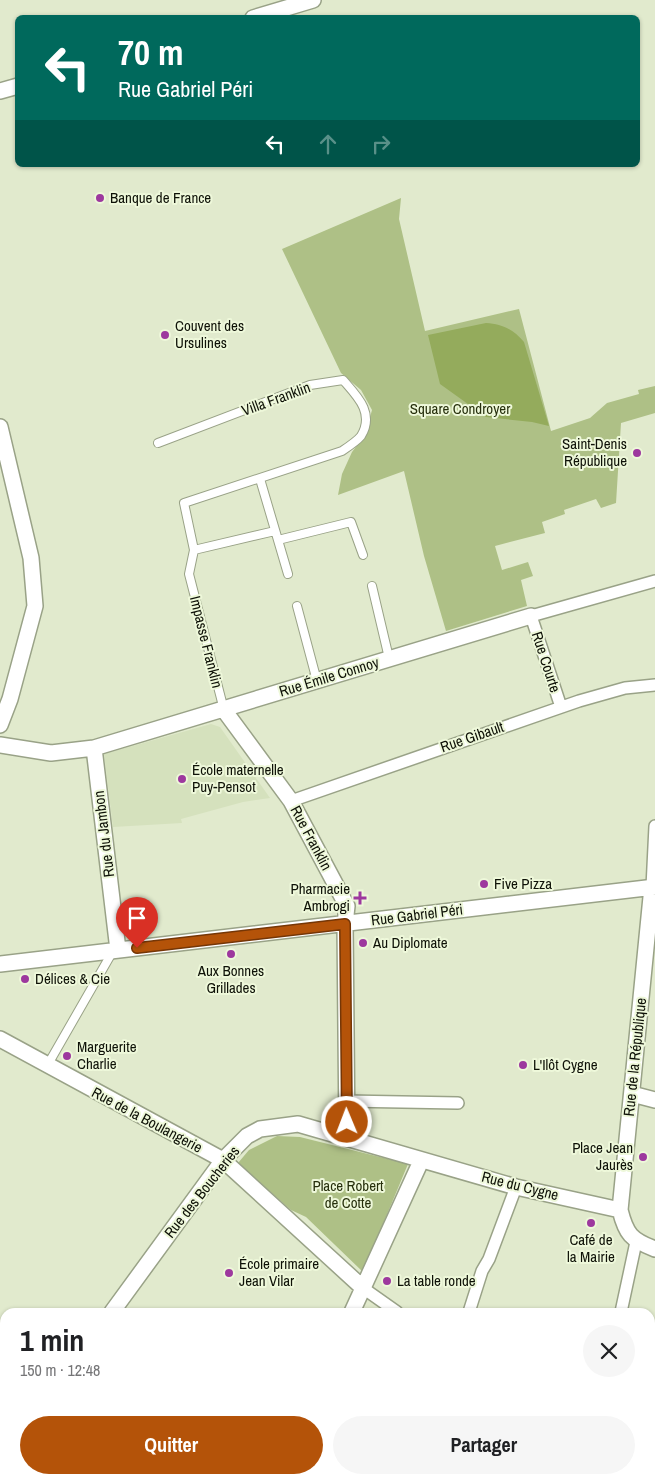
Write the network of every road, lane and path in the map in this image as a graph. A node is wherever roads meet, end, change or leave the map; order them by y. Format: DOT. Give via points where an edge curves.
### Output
graph roads {
  1 [pos="313,0"];
  2 [pos="263,15"];
  3 [pos="15,87"];
  4 [pos="0,91"];
  5 [pos="0,427"];
  6 [pos="158,443"];
  7 [pos="260,478"];
  8 [pos="275,531"];
  9 [pos="278,540"];
  10 [pos="194,550"];
  11 [pos="364,555"];
  12 [pos="189,574"];
  13 [pos="288,574"];
  14 [pos="655,581"];
  15 [pos="372,586"];
  16 [pos="297,606"];
  17 [pos="531,616"];
  18 [pos="389,658"];
  19 [pos="317,681"];
  20 [pos="655,685"];
  21 [pos="561,707"];
  22 [pos="224,710"];
  23 [pos="0,725"];
  24 [pos="0,745"];
  25 [pos="94,748"];
  26 [pos="291,801"];
  27 [pos="655,826"];
  28 [pos="653,887"];
  29 [pos="345,924"];
  30 [pos="116,951"];
  31 [pos="0,964"];
  32 [pos="0,1039"];
  33 [pos="47,1066"];
  34 [pos="632,1094"];
  35 [pos="655,1100"];
  36 [pos="346,1101"];
  37 [pos="458,1103"];
  38 [pos="347,1138"];
  39 [pos="223,1160"];
  40 [pos="421,1161"];
  41 [pos="516,1186"];
  42 [pos="620,1210"];
  43 [pos="636,1242"];
  44 [pos="655,1249"];
  45 [pos="363,1288"];
  46 [pos="115,1308"];
  47 [pos="354,1308"];
  48 [pos="392,1308"];
  49 [pos="470,1308"];
  50 [pos="622,1308"];
  1 -- 2 [label="street"];
  3 -- 4 [label="street"];
  5 -- 23 [label="street" via="32,558 35,606"];
  6 -- 7 [label="lane, Villa Franklin" via="310,385 343,380 362,401 366,416 360,436 342,451"];
  7 -- 8 [label="lane"];
  7 -- 10 [label="lane, Villa Franklin" via="184,503"];
  8 -- 9 [label="lane"];
  8 -- 10 [label="lane"];
  9 -- 11 [label="lane" via="351,522"];
  9 -- 13 [label="lane"];
  10 -- 12 [label="lane, Villa Franklin"];
  12 -- 22 [label="lane, Impasse Franklin"];
  14 -- 17 [label="street, Rue Émile Connoy"];
  15 -- 18 [label="lane"];
  16 -- 19 [label="lane"];
  17 -- 18 [label="street, Rue Émile Connoy"];
  17 -- 21 [label="street, Rue Courte"];
  18 -- 19 [label="street, Rue Émile Connoy"];
  19 -- 22 [label="street, Rue Émile Connoy"];
  20 -- 21 [label="street, Rue Gibault" via="625,688"];
  21 -- 26 [label="street, Rue Gibault"];
  22 -- 25 [label="street, Rue Émile Connoy"];
  22 -- 26 [label="street, Rue Franklin"];
  24 -- 25 [label="street, Rue Émile Connoy" via="51,753"];
  25 -- 30 [label="street, Rue du Jambon"];
  26 -- 29 [label="street, Rue Franklin" via="347,906"];
  27 -- 28 [label="street, Rue de la République"];
  28 -- 29 [label="street, Rue Gabriel Péri"];
  28 -- 34 [label="street, Rue de la République"];
  29 -- 30 [label="street, Rue Gabriel Péri"];
  29 -- 36 [label="street"];
  30 -- 31 [label="street, Rue Gabriel Péri"];
  30 -- 33 [label="lane"];
  32 -- 33 [label="street, Rue de la Boulangerie"];
  33 -- 39 [label="street, Rue de la Boulangerie"];
  34 -- 35 [label="street"];
  34 -- 42 [label="street, Rue de la République"];
  36 -- 37 [label="street"];
  36 -- 38 [label="street"];
  38 -- 39 [label="street, Rue des Boucheries" via="298,1124 277,1125 247,1136"];
  38 -- 40 [label="street, Rue du Cygne"];
  39 -- 45 [label="street, Rue de la Boulangerie"];
  39 -- 46 [label="street, Rue des Boucheries"];
  40 -- 41 [label="street, Rue du Cygne"];
  40 -- 45 [label="street"];
  41 -- 42 [label="street, Rue du Cygne"];
  41 -- 49 [label="street"];
  42 -- 43 [label="street, Rue de la République" via="625,1228"];
  43 -- 44 [label="street"];
  43 -- 50 [label="street"];
  45 -- 47 [label="street"];
  45 -- 48 [label="street, Rue de la Boulangerie"];
}
